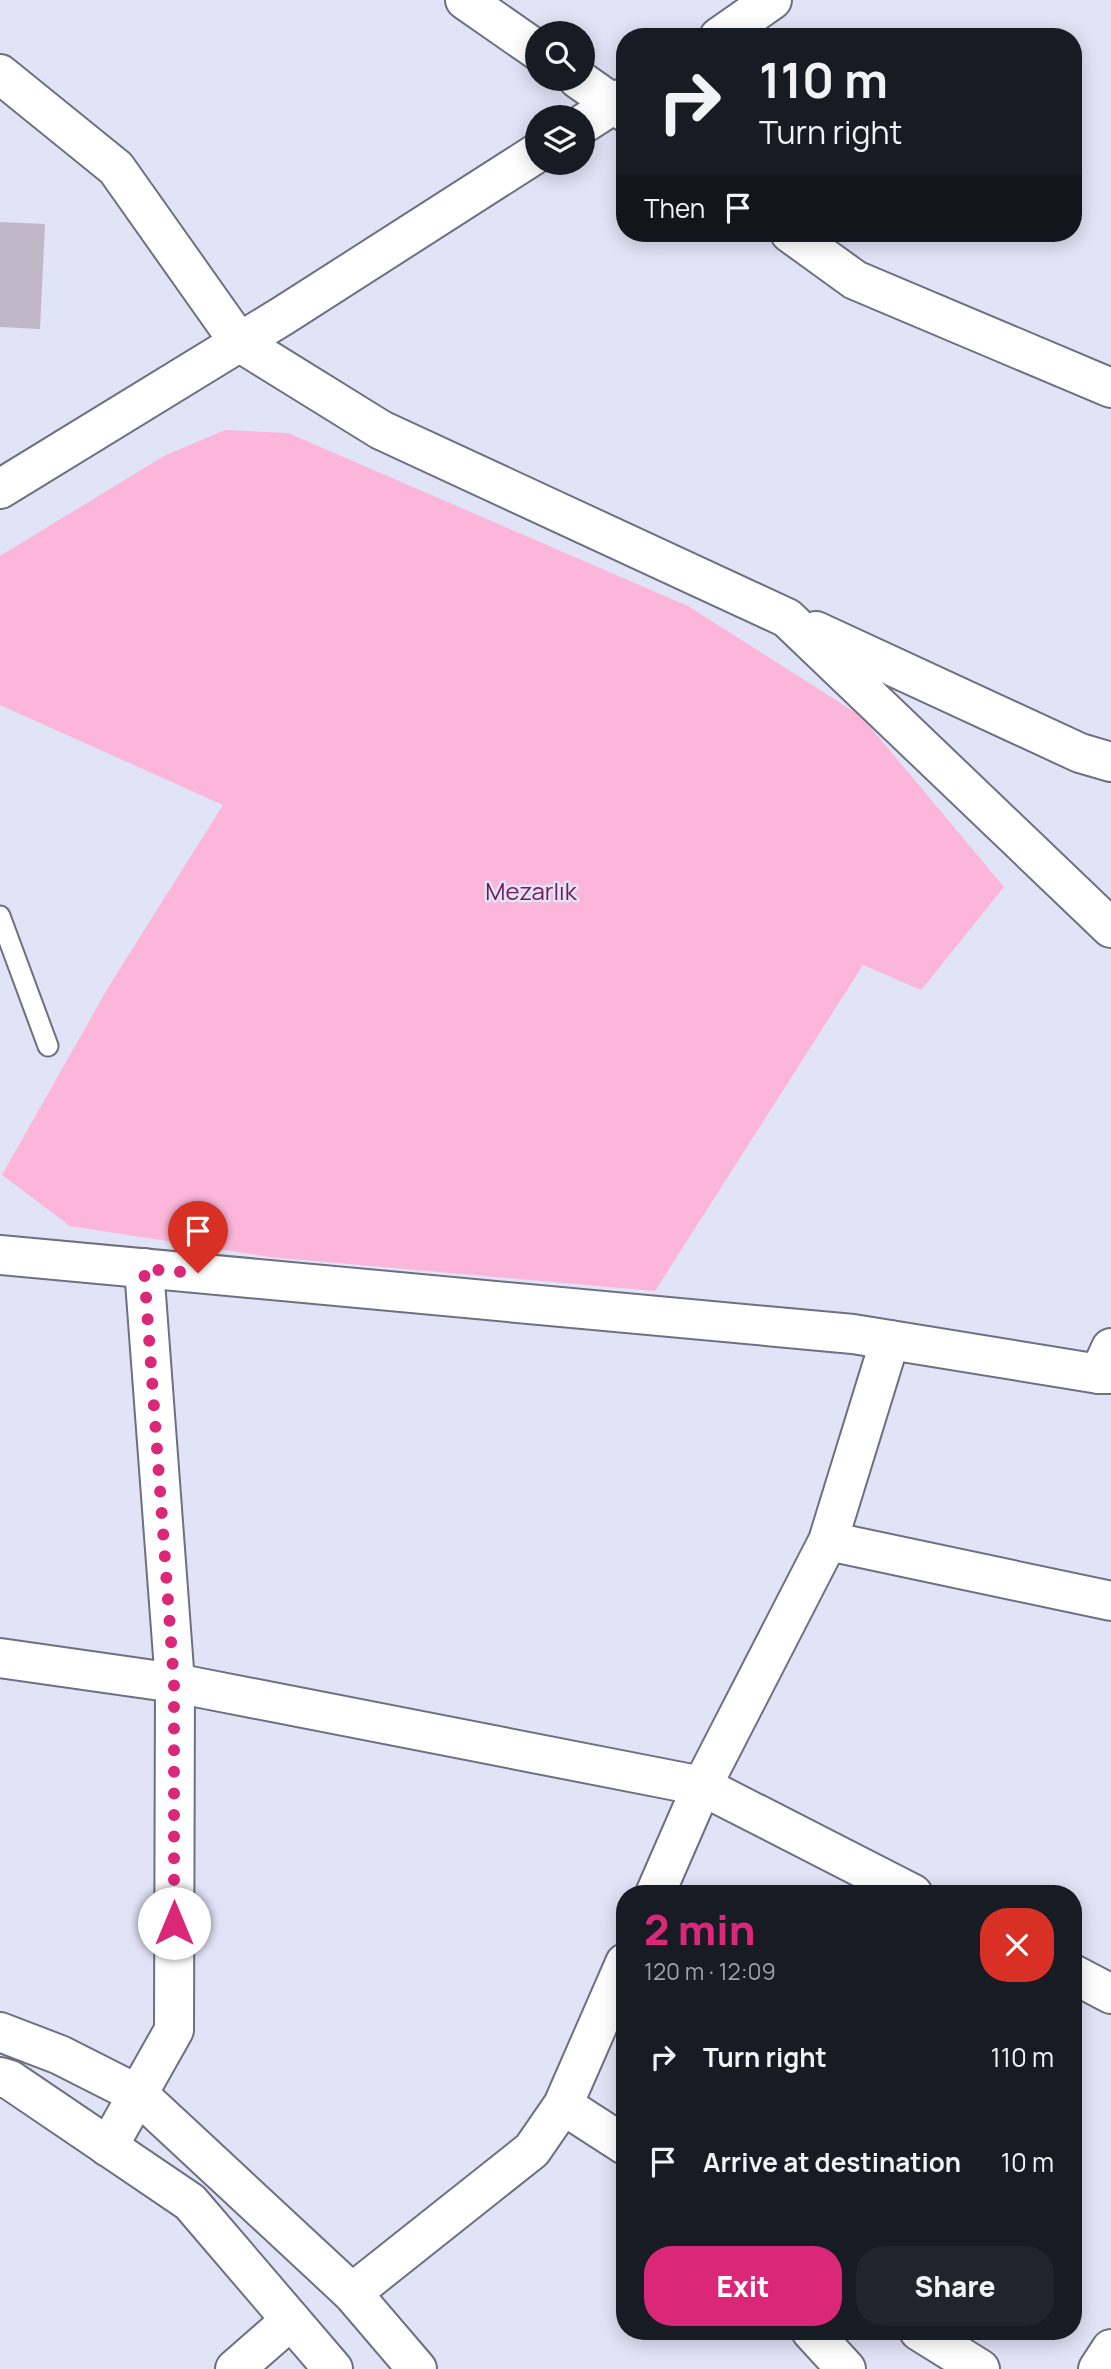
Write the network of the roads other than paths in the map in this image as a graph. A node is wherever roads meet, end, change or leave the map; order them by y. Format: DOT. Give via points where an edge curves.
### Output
graph roads {
  1 [pos="465,0"];
  2 [pos="772,0"];
  3 [pos="732,28"];
  4 [pos="525,42"];
  5 [pos="0,74"];
  6 [pos="592,91"];
  7 [pos="612,109"];
  8 [pos="525,161"];
  9 [pos="802,242"];
  10 [pos="239,342"];
  11 [pos="1111,388"];
  12 [pos="0,489"];
  13 [pos="787,618"];
  14 [pos="1111,762"];
  15 [pos="0,916"];
  16 [pos="1111,928"];
  17 [pos="48,1046"];
  18 [pos="0,1255"];
  19 [pos="144,1269"];
  20 [pos="890,1340"];
  21 [pos="1107,1365"];
  22 [pos="828,1541"];
  23 [pos="1111,1601"];
  24 [pos="0,1658"];
  25 [pos="174,1683"];
  26 [pos="702,1786"];
  27 [pos="659,1885"];
  28 [pos="895,1885"];
  29 [pos="1082,1979"];
  30 [pos="616,1984"];
  31 [pos="1111,1994"];
  32 [pos="0,2032"];
  33 [pos="0,2077"];
  34 [pos="139,2095"];
  35 [pos="563,2105"];
  36 [pos="616,2139"];
  37 [pos="108,2147"];
  38 [pos="352,2293"];
  39 [pos="291,2320"];
  40 [pos="819,2340"];
  41 [pos="933,2340"];
  42 [pos="1111,2349"];
  43 [pos="235,2369"];
  44 [pos="333,2369"];
  45 [pos="417,2369"];
  46 [pos="846,2369"];
  47 [pos="980,2369"];
  48 [pos="1098,2369"];
  1 -- 4 [label="street"];
  2 -- 3 [label="street"];
  5 -- 10 [label="street" via="116,168"];
  6 -- 7 [label="street"];
  8 -- 10 [label="street"];
  9 -- 11 [label="street" via="855,280"];
  10 -- 12 [label="street"];
  10 -- 13 [label="street" via="381,430"];
  13 -- 14 [label="street" via="1080,753"];
  13 -- 16 [label="street"];
  15 -- 17 [label="lane"];
  18 -- 19 [label="street"];
  19 -- 20 [label="street"];
  19 -- 25 [label="street"];
  20 -- 21 [label="street"];
  20 -- 22 [label="street"];
  22 -- 23 [label="street"];
  22 -- 26 [label="street"];
  24 -- 25 [label="street"];
  25 -- 26 [label="street"];
  25 -- 34 [label="street" via="174,2030"];
  26 -- 27 [label="street"];
  26 -- 28 [label="street"];
  29 -- 31 [label="street"];
  30 -- 35 [label="street"];
  32 -- 34 [label="street" via="60,2055"];
  33 -- 37 [label="street"];
  34 -- 37 [label="street"];
  34 -- 38 [label="street"];
  35 -- 36 [label="street"];
  35 -- 38 [label="street" via="532,2150"];
  37 -- 39 [label="street" via="190,2202"];
  38 -- 45 [label="street"];
  39 -- 43 [label="street"];
  39 -- 44 [label="street"];
  40 -- 46 [label="street"];
  41 -- 47 [label="street"];
  42 -- 48 [label="street"];
}
